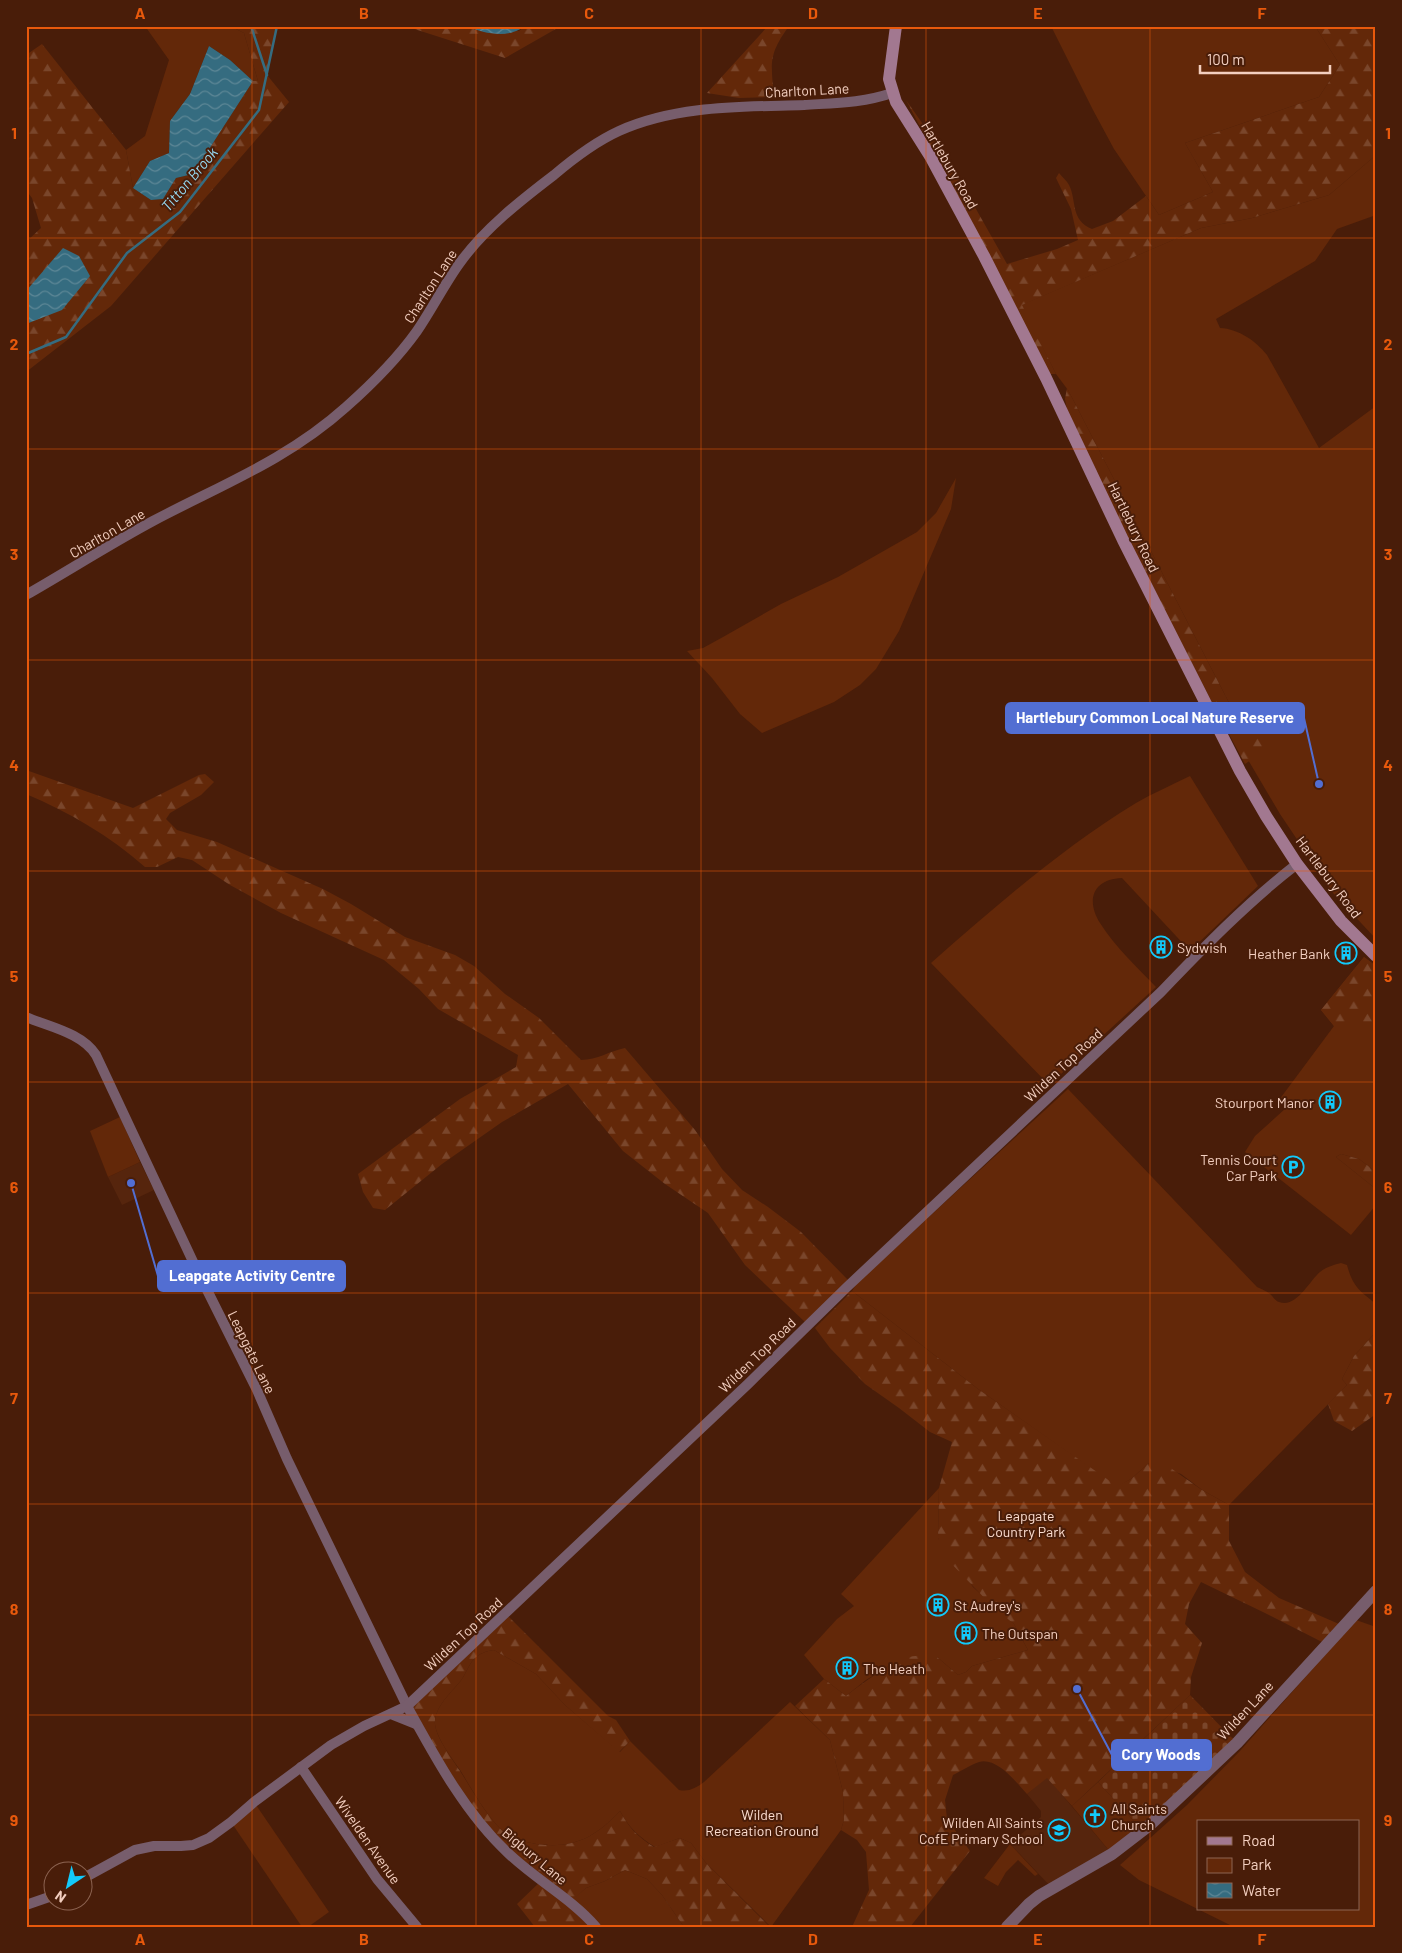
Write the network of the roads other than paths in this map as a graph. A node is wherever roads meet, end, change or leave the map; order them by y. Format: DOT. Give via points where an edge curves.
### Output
graph roads {
  1 [pos="896,26"];
  2 [pos="892,93"];
  3 [pos="26,595"];
  4 [pos="1298,864"];
  5 [pos="1376,956"];
  6 [pos="26,1018"];
  7 [pos="1376,1591"];
  8 [pos="406,1706"];
  9 [pos="391,1714"];
  10 [pos="416,1724"];
  11 [pos="301,1767"];
  12 [pos="92,1873"];
  13 [pos="42,1899"];
  14 [pos="26,1905"];
  15 [pos="417,1927"];
  16 [pos="596,1927"];
  17 [pos="1007,1927"];
  1 -- 2 [label="main road" via="889,79"];
  2 -- 3 [label="street, Charlton Lane" via="864,101 682,112 621,130 596,143 534,190 484,234 459,264 417,331 391,364 302,442 233,482 153,521"];
  2 -- 4 [label="main road, Hartlebury Road" via="984,256 1240,771"];
  4 -- 5 [label="main road, Hartlebury Road" via="1341,921"];
  4 -- 8 [label="street, Wilden Top Road" via="1205,945 1161,992"];
  6 -- 8 [label="street, Leapgate Lane" via="79,1039 96,1055"];
  7 -- 17 [label="street, Wilden Lane" via="1237,1743 1151,1824 1117,1851 1039,1896"];
  8 -- 9 [label="street, Wilden Top Road"];
  8 -- 10 [label="street, Bigbury Lane"];
  9 -- 10 [label="street"];
  9 -- 11 [label="street, Wilden Top Road" via="331,1745"];
  10 -- 16 [label="street, Bigbury Lane" via="491,1836"];
  11 -- 12 [label="street, Wilden Top Road" via="209,1838 193,1845 135,1850"];
  11 -- 15 [label="street, Wivelden Avenue" via="377,1879"];
  13 -- 14 [label="street"];
}
